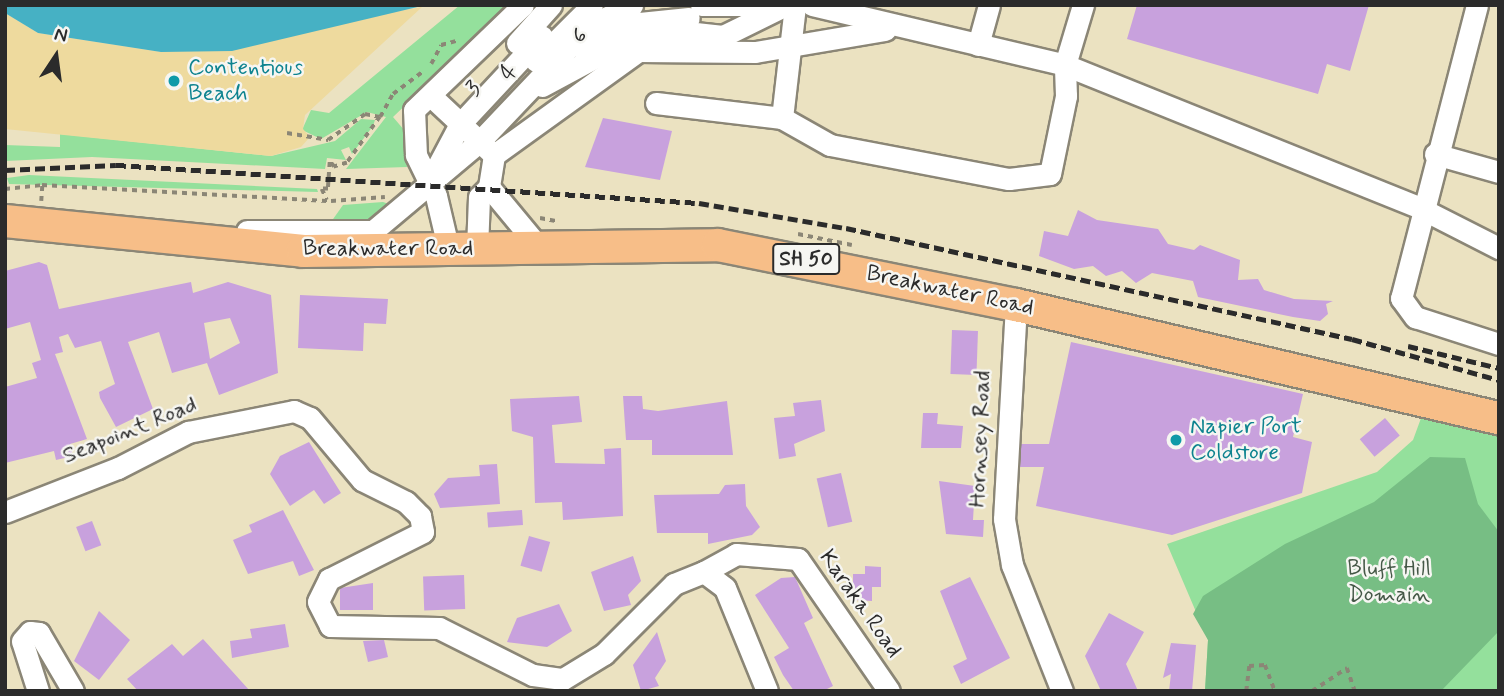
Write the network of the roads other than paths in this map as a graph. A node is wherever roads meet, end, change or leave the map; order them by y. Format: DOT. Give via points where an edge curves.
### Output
graph roads {
  1 [pos="523,5"];
  2 [pos="551,5"];
  3 [pos="571,5"];
  4 [pos="592,5"];
  5 [pos="632,5"];
  6 [pos="701,5"];
  7 [pos="760,5"];
  8 [pos="783,5"];
  9 [pos="795,5"];
  10 [pos="812,5"];
  11 [pos="989,5"];
  12 [pos="1083,5"];
  13 [pos="1476,5"];
  14 [pos="912,29"];
  15 [pos="978,44"];
  16 [pos="790,47"];
  17 [pos="1065,65"];
  18 [pos="432,97"];
  19 [pos="520,99"];
  20 [pos="656,103"];
  21 [pos="782,118"];
  22 [pos="470,134"];
  23 [pos="1435,153"];
  24 [pos="1499,172"];
  25 [pos="429,183"];
  26 [pos="489,187"];
  27 [pos="1420,208"];
  28 [pos="5,221"];
  29 [pos="86,230"];
  30 [pos="5,234"];
  31 [pos="538,246"];
  32 [pos="1499,248"];
  33 [pos="463,250"];
  34 [pos="1016,305"];
  35 [pos="1499,345"];
  36 [pos="1499,418"];
  37 [pos="5,512"];
  38 [pos="704,572"];
  39 [pos="37,691"];
  40 [pos="73,691"];
  41 [pos="767,691"];
  42 [pos="889,691"];
  43 [pos="1062,691"];
  1 -- 18 [label="street"];
  2 -- 22 [label="street"];
  3 -- 22 [label="street"];
  4 -- 22 [label="street, 3"];
  5 -- 19 [label="street, 4" via="589,26"];
  6 -- 7 [label="street"];
  8 -- 19 [label="street" via="725,23 678,17 620,25 560,75"];
  9 -- 16 [label="street"];
  10 -- 14 [label="street"];
  11 -- 15 [label="street"];
  12 -- 17 [label="street"];
  13 -- 23 [label="street"];
  14 -- 15 [label="street"];
  14 -- 16 [label="street" via="856,32"];
  15 -- 17 [label="street"];
  16 -- 21 [label="street"];
  16 -- 22 [label="street" via="638,51"];
  17 -- 21 [label="street" via="1066,96 1050,174 1009,179 830,145"];
  17 -- 27 [label="street"];
  18 -- 22 [label="street"];
  18 -- 25 [label="street" via="417,103 412,121"];
  19 -- 22 [label="street, 4"];
  20 -- 21 [label="street"];
  22 -- 25 [label="street"];
  22 -- 25 [label="street, 4"];
  22 -- 26 [label="street"];
  23 -- 24 [label="street"];
  23 -- 27 [label="street"];
  25 -- 29 [label="street, 4" via="389,220 354,234"];
  25 -- 33 [label="street"];
  26 -- 31 [label="street"];
  26 -- 33 [label="street" via="479,197"];
  27 -- 32 [label="street"];
  27 -- 35 [label="street" via="1402,282 1404,309"];
  28 -- 29 [label="highway, Breakwater Road / SH 50"];
  29 -- 30 [label="highway, Breakwater Road / SH 50" via="73,242"];
  29 -- 33 [label="highway, Breakwater Road / SH 50" via="303,251"];
  31 -- 33 [label="highway, Breakwater Road / SH 50"];
  31 -- 34 [label="highway, Breakwater Road / SH 50" via="718,245"];
  34 -- 36 [label="highway, Breakwater Road / SH 50"];
  34 -- 43 [label="street, Hornsey Road" via="1004,519 1013,565"];
  37 -- 38 [label="street, Seapoint Road" via="118,468 188,432 294,411 310,418 362,480 406,502 420,516 424,532 329,579 318,603 330,626 439,628 533,675 563,679 604,654 674,584"];
  38 -- 41 [label="street" via="724,588"];
  38 -- 42 [label="street, Karaka Road" via="736,554 798,559"];
  39 -- 40 [label="street" via="22,641 30,632 39,633"];
}
